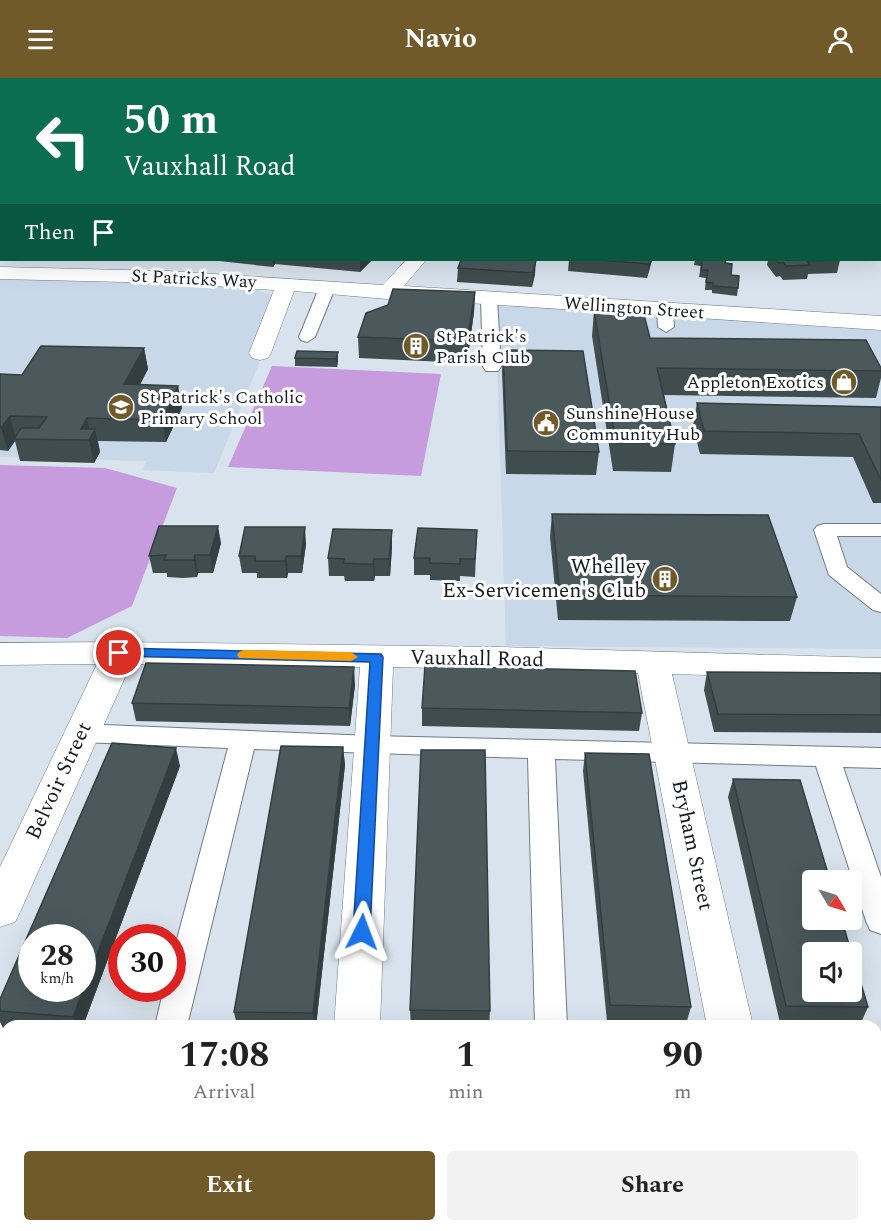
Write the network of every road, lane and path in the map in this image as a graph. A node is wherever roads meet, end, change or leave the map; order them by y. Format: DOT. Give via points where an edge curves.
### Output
graph roads {
  1 [pos="499,78"];
  2 [pos="512,78"];
  3 [pos="415,261"];
  4 [pos="170,268"];
  5 [pos="0,273"];
  6 [pos="286,285"];
  7 [pos="327,288"];
  8 [pos="387,292"];
  9 [pos="489,299"];
  10 [pos="881,323"];
  11 [pos="308,337"];
  12 [pos="260,352"];
  13 [pos="492,367"];
  14 [pos="881,530"];
  15 [pos="881,605"];
  16 [pos="119,653"];
  17 [pos="0,654"];
  18 [pos="377,657"];
  19 [pos="653,664"];
  20 [pos="881,669"];
  21 [pos="81,733"];
  22 [pos="243,740"];
  23 [pos="372,745"];
  24 [pos="542,748"];
  25 [pos="671,751"];
  26 [pos="826,756"];
  27 [pos="881,758"];
  28 [pos="0,910"];
  29 [pos="881,921"];
  30 [pos="173,1020"];
  31 [pos="357,1020"];
  32 [pos="551,1020"];
  33 [pos="729,1020"];
  1 -- 2 [label="lane"];
  3 -- 8 [label="street"];
  4 -- 5 [label="street, St Patricks Way"];
  4 -- 6 [label="street, St Patricks Way"];
  6 -- 7 [label="street, St Patricks Way"];
  6 -- 12 [label="street"];
  7 -- 8 [label="street, St Patricks Way"];
  7 -- 11 [label="lane"];
  8 -- 9 [label="street, Wellington Street"];
  9 -- 10 [label="street, Wellington Street" via="665,319"];
  9 -- 13 [label="lane"];
  14 -- 15 [label="lane" via="824,530 837,570"];
  16 -- 17 [label="street, Vauxhall Road"];
  16 -- 18 [label="street, Vauxhall Road"];
  16 -- 21 [label="street, Belvoir Street"];
  18 -- 19 [label="street, Vauxhall Road"];
  18 -- 23 [label="street"];
  19 -- 20 [label="street, Vauxhall Road"];
  19 -- 25 [label="street, Bryham Street"];
  21 -- 22 [label="lane"];
  21 -- 28 [label="street, Belvoir Street"];
  22 -- 23 [label="lane"];
  22 -- 30 [label="lane"];
  23 -- 24 [label="lane"];
  23 -- 31 [label="street"];
  24 -- 25 [label="lane"];
  24 -- 32 [label="lane"];
  25 -- 26 [label="lane"];
  25 -- 33 [label="street, Bryham Street"];
  26 -- 27 [label="lane"];
  26 -- 29 [label="lane"];
}
